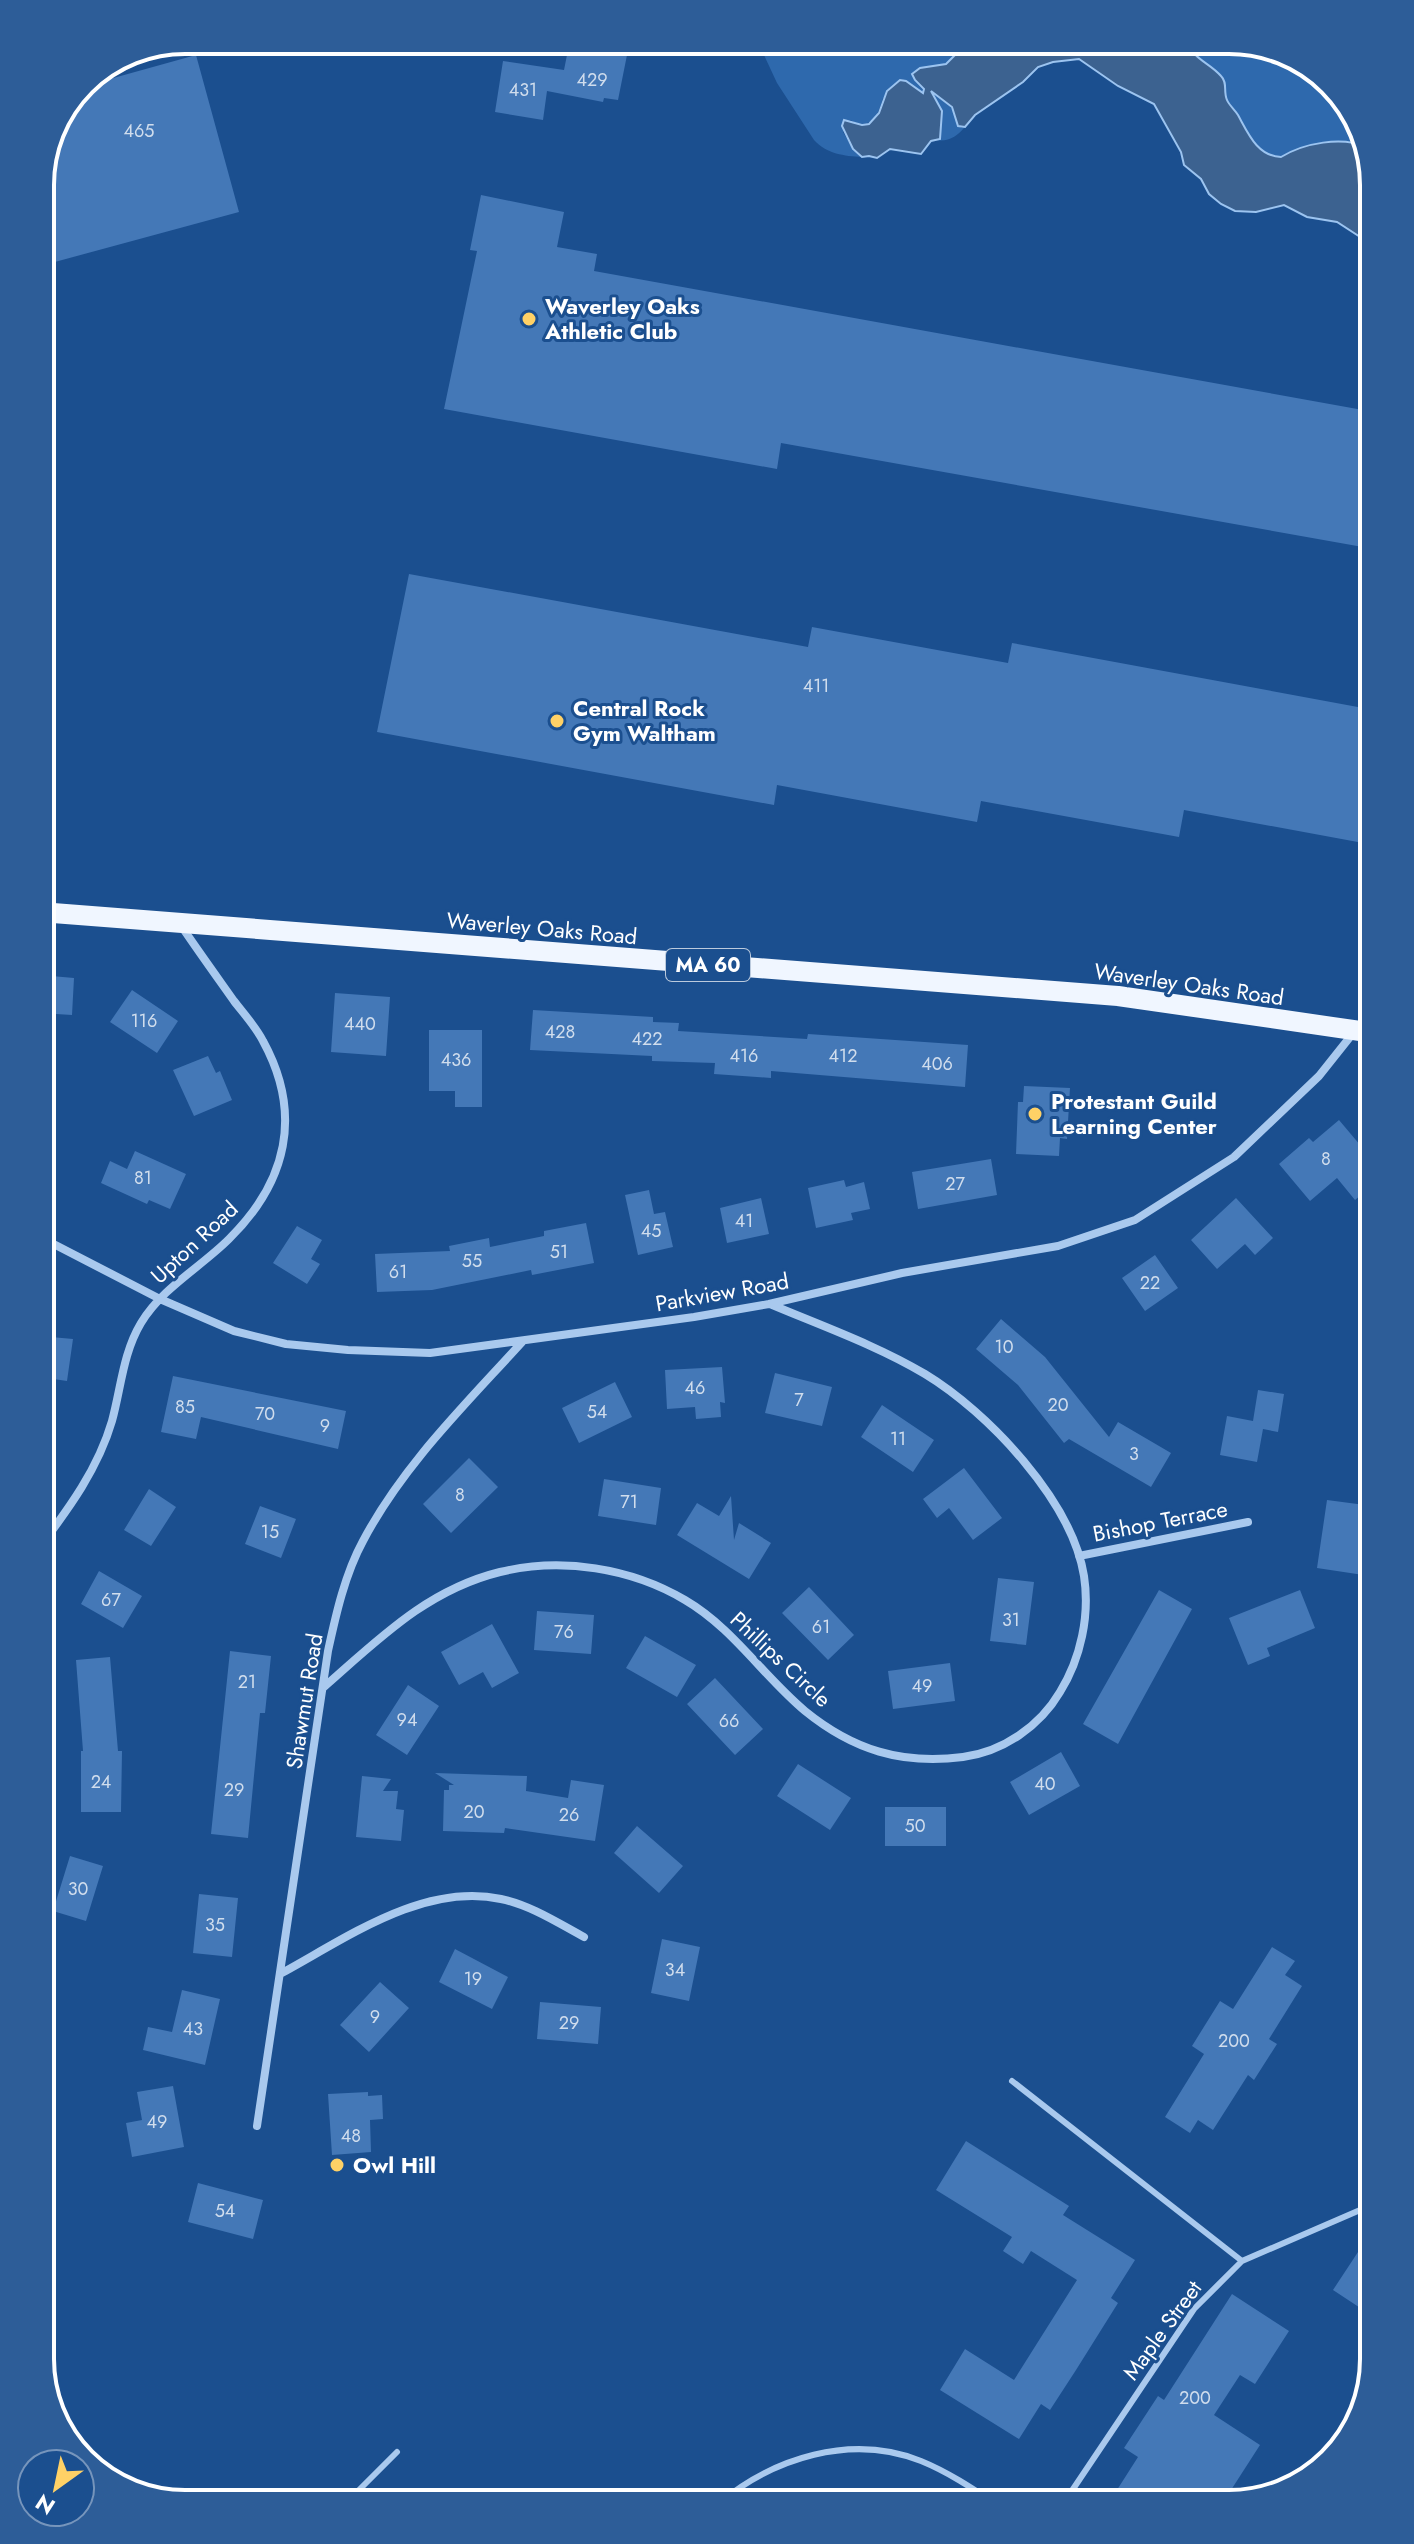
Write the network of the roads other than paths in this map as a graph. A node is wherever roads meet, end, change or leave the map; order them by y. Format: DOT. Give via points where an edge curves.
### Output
graph roads {
  1 [pos="54,913"];
  2 [pos="179,923"];
  3 [pos="1360,1031"];
  4 [pos="1360,1036"];
  5 [pos="54,1244"];
  6 [pos="160,1299"];
  7 [pos="769,1304"];
  8 [pos="523,1340"];
  9 [pos="1248,1522"];
  10 [pos="54,1528"];
  11 [pos="1079,1556"];
  12 [pos="324,1687"];
  13 [pos="584,1937"];
  14 [pos="280,1974"];
  15 [pos="1012,2081"];
  16 [pos="257,2126"];
  17 [pos="1360,2210"];
  18 [pos="1242,2261"];
  19 [pos="397,2452"];
  20 [pos="359,2490"];
  21 [pos="734,2490"];
  22 [pos="975,2490"];
  23 [pos="1072,2490"];
  1 -- 2 [label="main road, Waverley Oaks Road / MA 60"];
  2 -- 3 [label="main road, Waverley Oaks Road / MA 60" via="1118,996"];
  2 -- 6 [label="street, Upton Road" via="263,1039 284,1104 286,1136 267,1193 247,1220"];
  4 -- 7 [label="street, Parkview Road" via="1234,1157 1135,1220 1058,1246 902,1273"];
  5 -- 6 [label="street, Parkview Road"];
  6 -- 8 [label="street, Parkview Road" via="234,1331 286,1344 430,1353"];
  6 -- 10 [label="street, Upton Road" via="134,1335 112,1422 96,1461"];
  7 -- 8 [label="street, Parkview Road"];
  7 -- 11 [label="street, Phillips Circle" via="900,1360 961,1399 1024,1462 1052,1501"];
  8 -- 12 [label="street, Shawmut Road" via="425,1449 362,1542 335,1622"];
  9 -- 11 [label="street, Bishop Terrace"];
  11 -- 12 [label="street, Phillips Circle" via="1085,1623 1061,1692 1022,1734 970,1756 914,1760 858,1744 804,1710 741,1644 686,1601 634,1577 594,1568 538,1567 468,1581 408,1614"];
  12 -- 14 [label="street, Shawmut Road"];
  13 -- 14 [label="street" via="519,1904 454,1897 395,1914"];
  14 -- 16 [label="street, Shawmut Road"];
  15 -- 18 [label="lane"];
  17 -- 18 [label="lane, Maple Street"];
  18 -- 23 [label="lane, Maple Street" via="1194,2309"];
  19 -- 20 [label="lane"];
  21 -- 22 [label="lane" via="775,2466 832,2450 874,2449 918,2460"];
}
